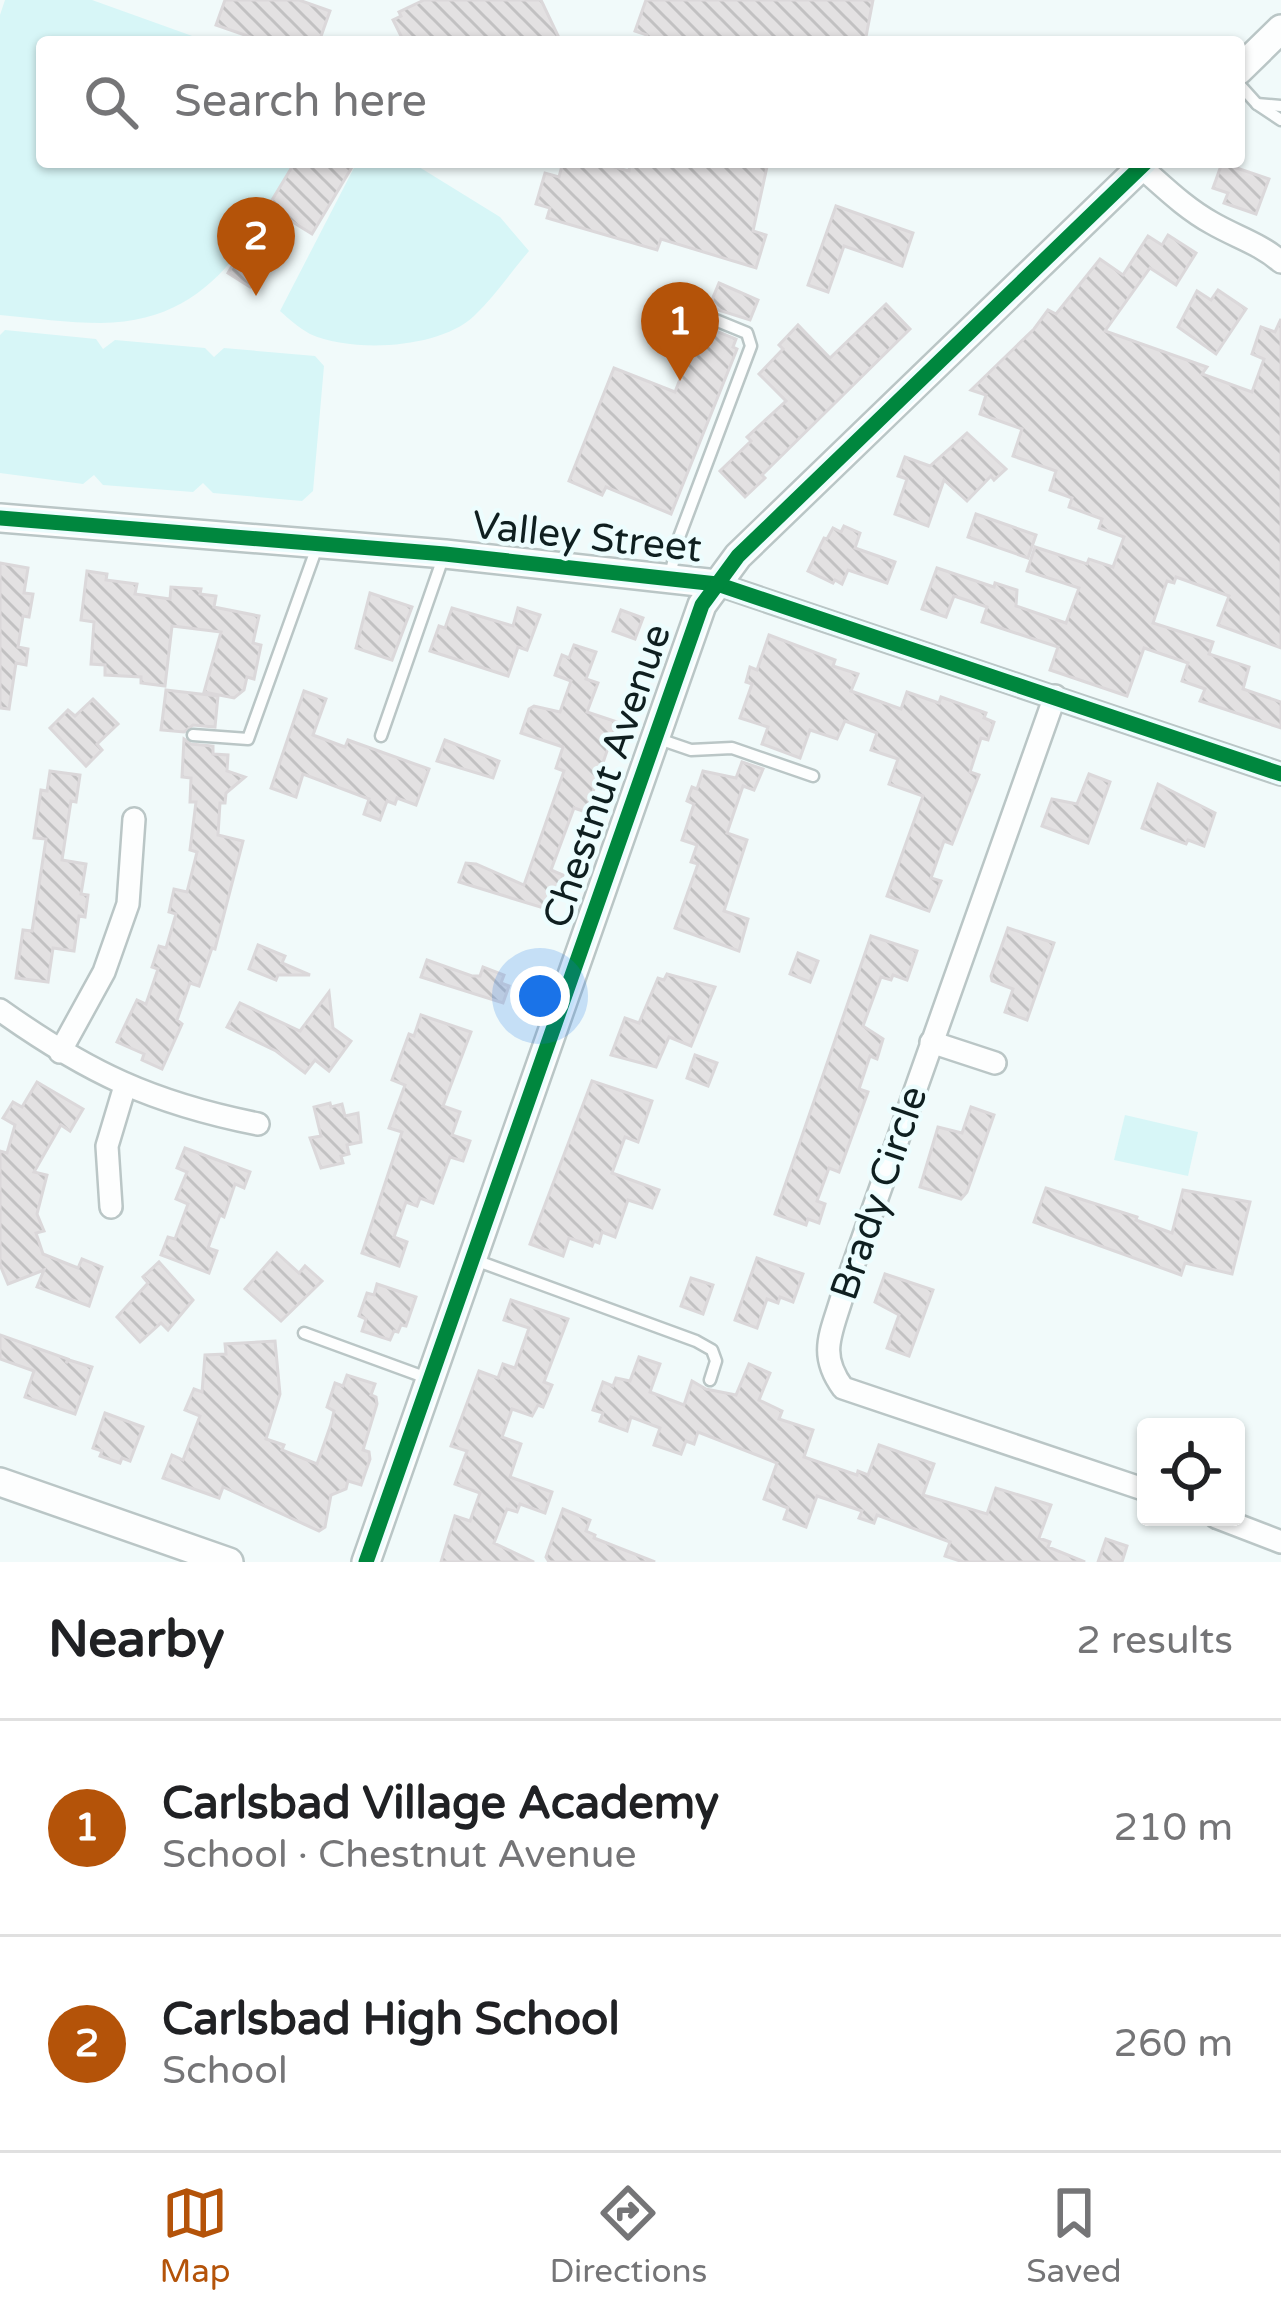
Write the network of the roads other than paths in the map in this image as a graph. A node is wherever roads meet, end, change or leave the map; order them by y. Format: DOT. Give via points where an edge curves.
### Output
graph roads {
  1 [pos="1281,29"];
  2 [pos="1245,64"];
  3 [pos="1245,91"];
  4 [pos="1257,104"];
  5 [pos="1281,106"];
  6 [pos="1281,120"];
  7 [pos="1141,168"];
  8 [pos="1147,168"];
  9 [pos="1281,262"];
  10 [pos="686,308"];
  11 [pos="0,518"];
  12 [pos="319,544"];
  13 [pos="445,554"];
  14 [pos="669,579"];
  15 [pos="717,584"];
  16 [pos="1055,696"];
  17 [pos="193,735"];
  18 [pos="381,736"];
  19 [pos="656,738"];
  20 [pos="1281,773"];
  21 [pos="813,776"];
  22 [pos="134,819"];
  23 [pos="0,1010"];
  24 [pos="931,1042"];
  25 [pos="60,1052"];
  26 [pos="994,1063"];
  27 [pos="125,1087"];
  28 [pos="258,1124"];
  29 [pos="111,1207"];
  30 [pos="472,1259"];
  31 [pos="304,1333"];
  32 [pos="430,1379"];
  33 [pos="710,1380"];
  34 [pos="0,1482"];
  35 [pos="1137,1487"];
  36 [pos="1239,1526"];
  37 [pos="1281,1542"];
  38 [pos="229,1562"];
  39 [pos="366,1562"];
  1 -- 2 [label="main road"];
  3 -- 4 [label="lane"];
  4 -- 5 [label="lane"];
  4 -- 6 [label="lane"];
  7 -- 15 [label="main road, Chestnut Avenue"];
  8 -- 9 [label="street" via="1189,209"];
  10 -- 14 [label="lane" via="747,334 751,346"];
  11 -- 12 [label="main road, Valley Street"];
  12 -- 13 [label="main road, Valley Street"];
  12 -- 17 [label="lane" via="248,739"];
  13 -- 14 [label="main road, Valley Street"];
  13 -- 18 [label="lane"];
  14 -- 15 [label="main road, Valley Street"];
  15 -- 16 [label="street, Valley Street"];
  15 -- 19 [label="main road, Chestnut Avenue" via="702,604"];
  16 -- 20 [label="street, Valley Street"];
  16 -- 24 [label="street, Brady Circle"];
  19 -- 21 [label="lane" via="692,750 732,748"];
  19 -- 30 [label="main road, Chestnut Avenue"];
  22 -- 25 [label="street" via="128,904 104,972"];
  23 -- 25 [label="street"];
  24 -- 26 [label="street"];
  24 -- 35 [label="street, Brady Circle" via="842,1297 828,1368 843,1388 863,1396"];
  25 -- 27 [label="street"];
  27 -- 28 [label="street"];
  27 -- 29 [label="street" via="107,1146"];
  30 -- 32 [label="main road, Chestnut Avenue"];
  30 -- 33 [label="lane" via="696,1341 716,1361"];
  31 -- 32 [label="lane"];
  32 -- 39 [label="main road, Chestnut Avenue"];
  34 -- 38 [label="main road"];
  36 -- 37 [label="street"];
}
